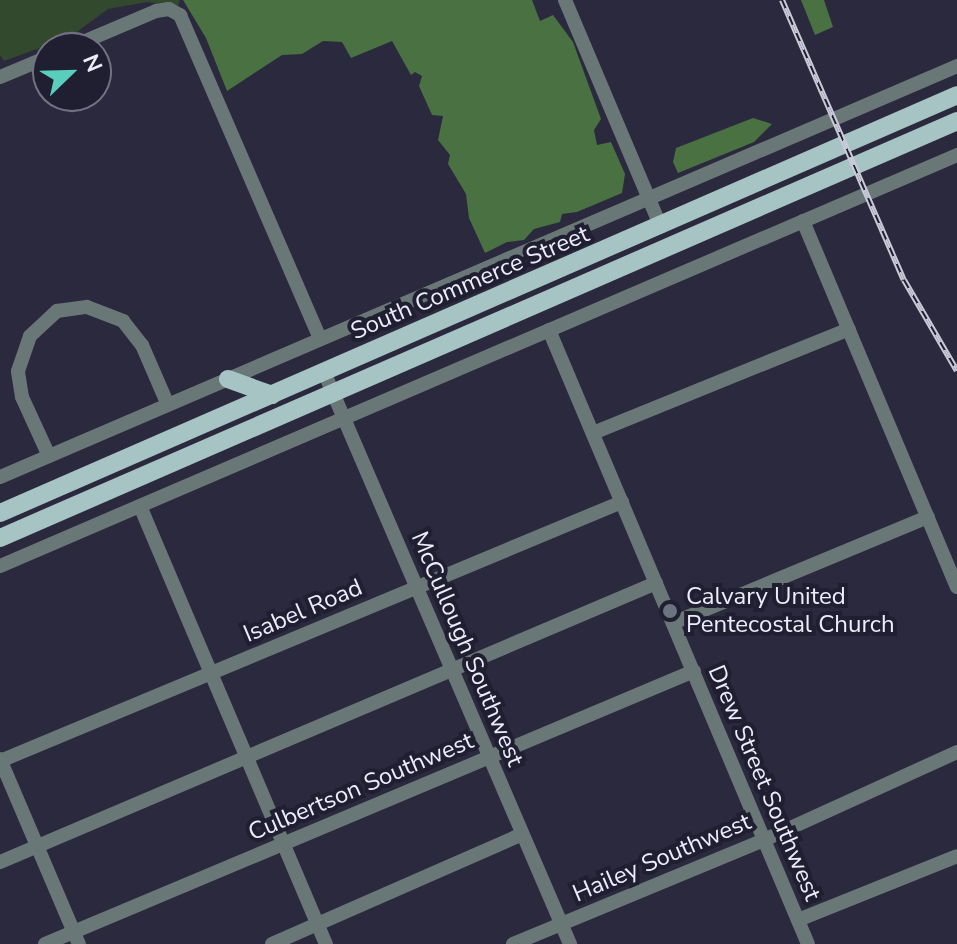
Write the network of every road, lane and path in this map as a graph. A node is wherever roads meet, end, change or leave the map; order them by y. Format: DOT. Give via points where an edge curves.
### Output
graph roads {
  1 [pos="565,0"];
  2 [pos="107,32"];
  3 [pos="32,64"];
  4 [pos="957,66"];
  5 [pos="0,77"];
  6 [pos="957,95"];
  7 [pos="957,121"];
  8 [pos="957,155"];
  9 [pos="648,198"];
  10 [pos="803,221"];
  11 [pos="661,227"];
  12 [pos="612,274"];
  13 [pos="849,329"];
  14 [pos="549,330"];
  15 [pos="320,339"];
  16 [pos="324,372"];
  17 [pos="228,379"];
  18 [pos="334,394"];
  19 [pos="272,395"];
  20 [pos="168,405"];
  21 [pos="344,418"];
  22 [pos="593,433"];
  23 [pos="49,456"];
  24 [pos="0,477"];
  25 [pos="622,502"];
  26 [pos="140,506"];
  27 [pos="0,513"];
  28 [pos="928,517"];
  29 [pos="0,538"];
  30 [pos="0,566"];
  31 [pos="656,583"];
  32 [pos="417,587"];
  33 [pos="957,587"];
  34 [pos="673,623"];
  35 [pos="452,670"];
  36 [pos="694,671"];
  37 [pos="211,673"];
  38 [pos="957,752"];
  39 [pos="247,757"];
  40 [pos="490,757"];
  41 [pos="0,761"];
  42 [pos="522,834"];
  43 [pos="764,840"];
  44 [pos="284,844"];
  45 [pos="37,846"];
  46 [pos="957,856"];
  47 [pos="0,862"];
  48 [pos="798,920"];
  49 [pos="318,924"];
  50 [pos="561,924"];
  51 [pos="76,938"];
  52 [pos="45,944"];
  53 [pos="272,944"];
  54 [pos="326,944"];
  55 [pos="513,944"];
  56 [pos="570,944"];
  57 [pos="808,944"];
  1 -- 9 [label="street"];
  2 -- 15 [label="street" via="156,11 169,9 180,15"];
  3 -- 5 [label="street"];
  4 -- 9 [label="street"];
  6 -- 11 [label="main road, South Commerce Street"];
  7 -- 12 [label="main road, South Commerce Street"];
  8 -- 10 [label="street"];
  9 -- 11 [label="street"];
  9 -- 15 [label="street"];
  10 -- 13 [label="street"];
  10 -- 14 [label="street"];
  11 -- 12 [label="main road" via="659,235 624,258"];
  11 -- 16 [label="main road, South Commerce Street"];
  12 -- 18 [label="main road, South Commerce Street"];
  13 -- 22 [label="street"];
  13 -- 28 [label="street"];
  14 -- 21 [label="street"];
  14 -- 22 [label="street, Drew Street Southwest"];
  15 -- 17 [label="street"];
  16 -- 18 [label="street, McCullough Southwest"];
  16 -- 19 [label="main road, South Commerce Street"];
  17 -- 19 [label="main road"];
  17 -- 20 [label="street"];
  18 -- 21 [label="street, McCullough Southwest"];
  18 -- 29 [label="main road, South Commerce Street"];
  19 -- 27 [label="main road, South Commerce Street"];
  20 -- 23 [label="street"];
  20 -- 23 [label="street" via="142,345 123,321 87,307 57,311 30,336 18,371 22,397"];
  21 -- 26 [label="street"];
  21 -- 32 [label="street, McCullough Southwest"];
  22 -- 25 [label="street, Drew Street Southwest"];
  23 -- 24 [label="street"];
  25 -- 31 [label="street, Drew Street Southwest"];
  25 -- 32 [label="street, Isabel Road"];
  26 -- 30 [label="street"];
  26 -- 37 [label="street"];
  28 -- 33 [label="street"];
  28 -- 34 [label="street"];
  31 -- 34 [label="street, Drew Street Southwest"];
  31 -- 35 [label="street"];
  32 -- 35 [label="street, McCullough Southwest"];
  32 -- 37 [label="street, Isabel Road"];
  34 -- 36 [label="street, Drew Street Southwest"];
  35 -- 39 [label="street"];
  35 -- 40 [label="street, McCullough Southwest"];
  36 -- 40 [label="street, Culbertson Southwest"];
  36 -- 43 [label="street, Drew Street Southwest"];
  37 -- 39 [label="street"];
  37 -- 41 [label="street, Isabel Road"];
  38 -- 43 [label="street, Hailey Southwest"];
  39 -- 44 [label="street"];
  39 -- 45 [label="street"];
  40 -- 42 [label="street, McCullough Southwest"];
  40 -- 44 [label="street, Culbertson Southwest"];
  41 -- 45 [label="street"];
  42 -- 49 [label="street"];
  42 -- 50 [label="street, McCullough Southwest"];
  43 -- 48 [label="street, Drew Street Southwest"];
  43 -- 50 [label="street, Hailey Southwest"];
  44 -- 49 [label="street"];
  44 -- 51 [label="street, Culbertson Southwest"];
  45 -- 47 [label="street"];
  45 -- 51 [label="street"];
  46 -- 48 [label="street"];
  48 -- 57 [label="street, Drew Street Southwest"];
  49 -- 53 [label="street"];
  49 -- 54 [label="street"];
  50 -- 55 [label="street, Hailey Southwest"];
  50 -- 56 [label="street, McCullough Southwest"];
  51 -- 52 [label="street, Culbertson Southwest"];
}
